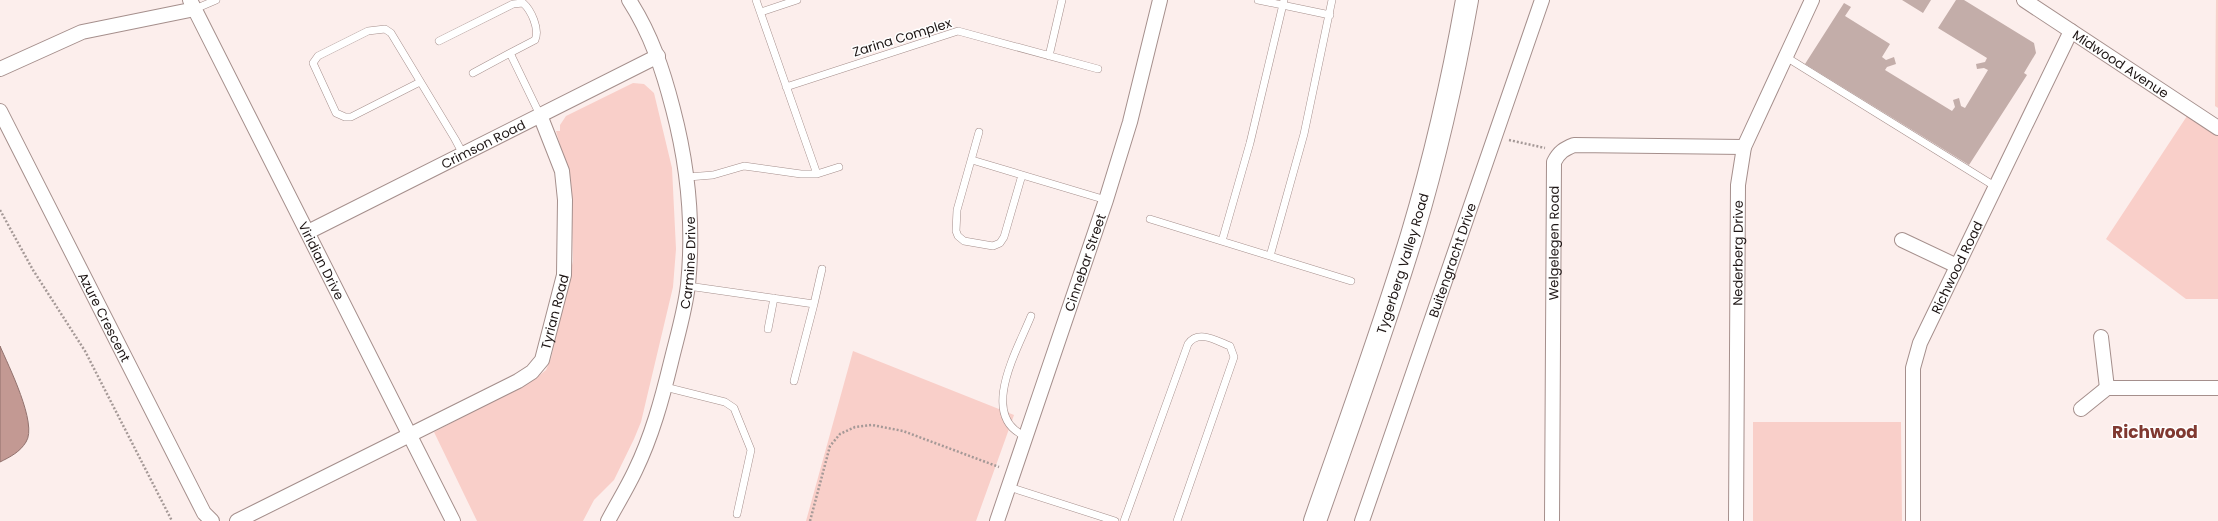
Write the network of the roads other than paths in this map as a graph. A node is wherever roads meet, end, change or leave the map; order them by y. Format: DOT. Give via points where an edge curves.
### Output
graph roads {
  1 [pos="216,0"];
  2 [pos="629,0"];
  3 [pos="756,0"];
  4 [pos="797,0"];
  5 [pos="1062,0"];
  6 [pos="1160,0"];
  7 [pos="1258,0"];
  8 [pos="1332,0"];
  9 [pos="1467,0"];
  10 [pos="1542,0"];
  11 [pos="2024,0"];
  12 [pos="1809,1"];
  13 [pos="1284,2"];
  14 [pos="192,4"];
  15 [pos="761,12"];
  16 [pos="1330,15"];
  17 [pos="2071,31"];
  18 [pos="439,41"];
  19 [pos="510,52"];
  20 [pos="658,56"];
  21 [pos="1049,56"];
  22 [pos="1786,58"];
  23 [pos="0,69"];
  24 [pos="1098,69"];
  25 [pos="473,73"];
  26 [pos="420,82"];
  27 [pos="786,88"];
  28 [pos="0,110"];
  29 [pos="540,115"];
  30 [pos="2218,128"];
  31 [pos="979,132"];
  32 [pos="1744,147"];
  33 [pos="463,154"];
  34 [pos="972,160"];
  35 [pos="839,167"];
  36 [pos="816,174"];
  37 [pos="1022,175"];
  38 [pos="688,177"];
  39 [pos="1996,187"];
  40 [pos="1106,200"];
  41 [pos="1150,219"];
  42 [pos="308,232"];
  43 [pos="1902,240"];
  44 [pos="1222,241"];
  45 [pos="1270,256"];
  46 [pos="1957,266"];
  47 [pos="822,269"];
  48 [pos="1351,281"];
  49 [pos="688,286"];
  50 [pos="774,298"];
  51 [pos="814,304"];
  52 [pos="1030,316"];
  53 [pos="768,330"];
  54 [pos="2101,337"];
  55 [pos="794,381"];
  56 [pos="665,387"];
  57 [pos="2108,388"];
  58 [pos="2218,388"];
  59 [pos="2081,409"];
  60 [pos="410,435"];
  61 [pos="1026,436"];
  62 [pos="1009,487"];
  63 [pos="737,514"];
  64 [pos="212,521"];
  65 [pos="237,521"];
  66 [pos="453,521"];
  67 [pos="608,521"];
  68 [pos="997,521"];
  69 [pos="1115,521"];
  70 [pos="1124,521"];
  71 [pos="1177,521"];
  72 [pos="1315,521"];
  73 [pos="1362,521"];
  74 [pos="1552,521"];
  75 [pos="1736,521"];
  76 [pos="1913,521"];
  1 -- 14 [label="lane"];
  2 -- 20 [label="street, Carmine Drive" via="642,20"];
  3 -- 15 [label="lane"];
  4 -- 15 [label="lane"];
  5 -- 21 [label="lane"];
  6 -- 40 [label="street, Cinnebar Street" via="1130,122"];
  7 -- 13 [label="lane"];
  8 -- 16 [label="lane"];
  9 -- 72 [label="main road, Tygerberg Valley Road" via="1453,77 1412,234 1384,324"];
  10 -- 73 [label="street, Buitengracht Drive"];
  11 -- 17 [label="street, Midwood Avenue"];
  12 -- 22 [label="street, Nederberg Drive"];
  13 -- 16 [label="lane"];
  13 -- 44 [label="lane" via="1250,143"];
  14 -- 23 [label="street" via="82,32"];
  14 -- 42 [label="street, Viridian Drive"];
  15 -- 27 [label="lane"];
  16 -- 45 [label="lane" via="1304,134"];
  17 -- 30 [label="street, Midwood Avenue"];
  17 -- 39 [label="street, Richwood Road"];
  18 -- 19 [label="lane" via="513,4 523,2 537,28 537,37"];
  19 -- 25 [label="lane"];
  19 -- 29 [label="lane"];
  20 -- 29 [label="street, Crimson Road"];
  20 -- 38 [label="street, Carmine Drive" via="677,123"];
  21 -- 24 [label="lane, Zarina Complex"];
  21 -- 27 [label="lane, Zarina Complex" via="958,31"];
  22 -- 32 [label="street, Nederberg Drive"];
  22 -- 39 [label="lane"];
  26 -- 26 [label="lane" via="350,117 345,117 336,113 313,63 318,56 368,31 385,28 391,33"];
  26 -- 33 [label="lane"];
  27 -- 36 [label="lane"];
  28 -- 64 [label="street, Azure Crescent" via="204,513"];
  29 -- 33 [label="street, Crimson Road"];
  29 -- 60 [label="street, Tyrian Road" via="562,171 566,200 564,275 542,360 532,372 518,381"];
  31 -- 34 [label="lane"];
  32 -- 74 [label="street, Welgelegen Road" via="1574,145 1561,151 1554,162"];
  32 -- 75 [label="street, Nederberg Drive" via="1738,184"];
  33 -- 42 [label="street, Crimson Road"];
  34 -- 37 [label="lane"];
  34 -- 37 [label="lane" via="955,224 958,236 964,241 993,246 1000,243"];
  35 -- 36 [label="lane"];
  36 -- 38 [label="lane" via="786,173 744,166 713,175"];
  37 -- 40 [label="lane"];
  38 -- 49 [label="street, Carmine Drive"];
  39 -- 46 [label="street, Richwood Road"];
  40 -- 61 [label="street, Cinnebar Street"];
  41 -- 44 [label="lane"];
  42 -- 60 [label="street, Viridian Drive"];
  43 -- 46 [label="street"];
  44 -- 45 [label="lane"];
  45 -- 48 [label="lane"];
  46 -- 76 [label="street, Richwood Road" via="1920,343 1913,368"];
  47 -- 51 [label="lane"];
  49 -- 50 [label="lane"];
  49 -- 56 [label="street, Carmine Drive"];
  50 -- 51 [label="lane"];
  50 -- 53 [label="lane"];
  51 -- 55 [label="lane"];
  52 -- 61 [label="lane" via="1002,398 1006,422"];
  54 -- 57 [label="street"];
  56 -- 63 [label="lane" via="725,402 734,408 751,450"];
  56 -- 67 [label="street, Carmine Drive" via="654,425 635,471"];
  57 -- 58 [label="street"];
  57 -- 59 [label="street"];
  60 -- 65 [label="street"];
  60 -- 66 [label="street, Viridian Drive"];
  61 -- 62 [label="street, Cinnebar Street"];
  62 -- 68 [label="street, Cinnebar Street"];
  62 -- 69 [label="lane"];
  70 -- 71 [label="lane" via="1188,344 1194,338 1202,336 1230,346 1234,357"];
}
